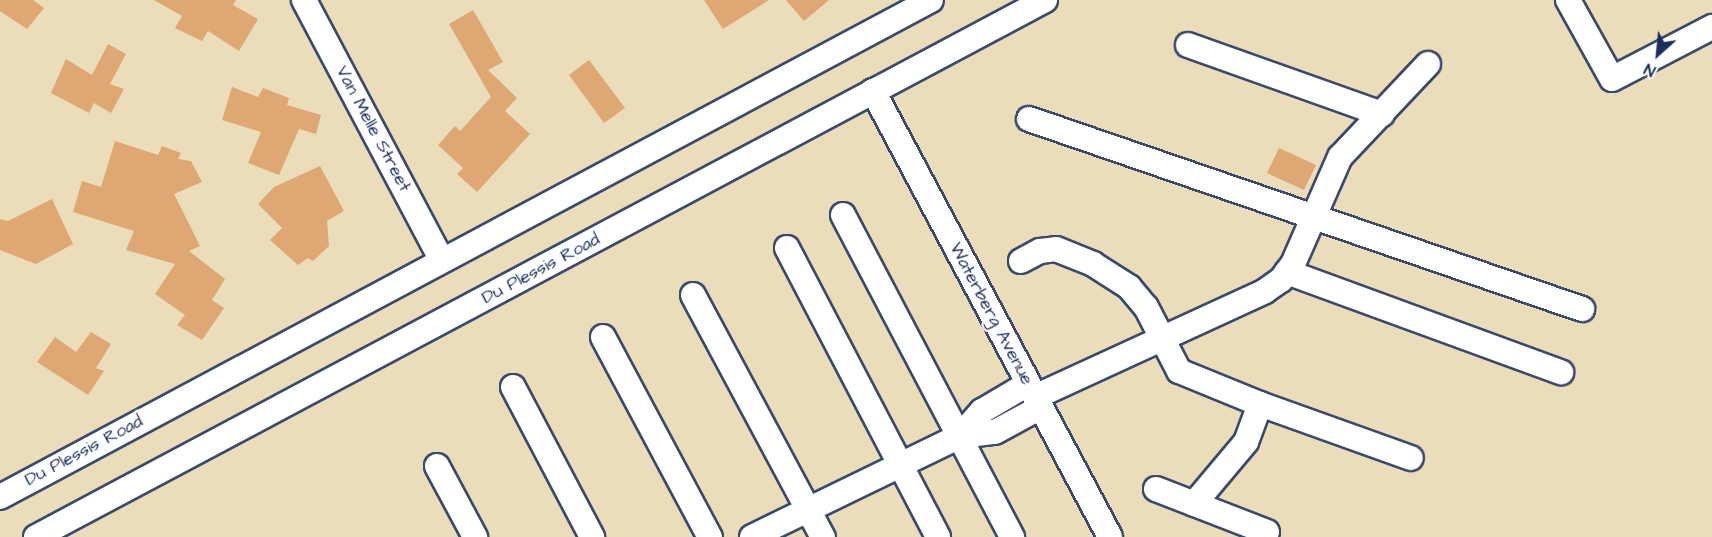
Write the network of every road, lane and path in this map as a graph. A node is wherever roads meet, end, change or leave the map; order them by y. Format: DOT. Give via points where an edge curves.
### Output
graph roads {
  1 [pos="304,0"];
  2 [pos="932,0"];
  3 [pos="1045,0"];
  4 [pos="1568,0"];
  5 [pos="1712,27"];
  6 [pos="1188,45"];
  7 [pos="1428,64"];
  8 [pos="873,91"];
  9 [pos="1382,114"];
  10 [pos="1029,119"];
  11 [pos="1312,214"];
  12 [pos="843,215"];
  13 [pos="787,248"];
  14 [pos="441,259"];
  15 [pos="1022,261"];
  16 [pos="1287,272"];
  17 [pos="693,295"];
  18 [pos="1582,309"];
  19 [pos="603,337"];
  20 [pos="1160,339"];
  21 [pos="1561,372"];
  22 [pos="513,387"];
  23 [pos="1035,396"];
  24 [pos="1005,397"];
  25 [pos="1260,404"];
  26 [pos="1017,420"];
  27 [pos="960,436"];
  28 [pos="1411,458"];
  29 [pos="900,465"];
  30 [pos="437,466"];
  31 [pos="1156,489"];
  32 [pos="0,497"];
  33 [pos="1194,504"];
  34 [pos="808,510"];
  35 [pos="1267,531"];
  36 [pos="36,537"];
  37 [pos="475,537"];
  38 [pos="592,537"];
  39 [pos="710,537"];
  40 [pos="752,537"];
  41 [pos="823,537"];
  42 [pos="938,537"];
  43 [pos="1012,537"];
  44 [pos="1110,537"];
  1 -- 14 [label="street, Van Melle Street"];
  2 -- 14 [label="street, Du Plessis Road"];
  3 -- 8 [label="street, Du Plessis Road"];
  4 -- 5 [label="street" via="1612,79"];
  6 -- 9 [label="street"];
  7 -- 9 [label="street"];
  8 -- 23 [label="street, Waterberg Avenue"];
  8 -- 36 [label="street, Du Plessis Road"];
  9 -- 11 [label="street" via="1340,157"];
  10 -- 11 [label="street"];
  11 -- 16 [label="street"];
  11 -- 18 [label="street"];
  12 -- 27 [label="street"];
  13 -- 29 [label="street"];
  14 -- 32 [label="street, Du Plessis Road"];
  15 -- 20 [label="street" via="1040,251 1056,249 1093,264 1129,287 1146,307"];
  16 -- 20 [label="street" via="1265,291"];
  16 -- 21 [label="street"];
  17 -- 34 [label="street"];
  19 -- 39 [label="street"];
  20 -- 23 [label="street"];
  20 -- 25 [label="street" via="1179,371"];
  22 -- 38 [label="street"];
  23 -- 24 [label="street"];
  23 -- 26 [label="street"];
  23 -- 44 [label="street, Waterberg Avenue"];
  24 -- 26 [label="street"];
  24 -- 27 [label="street" via="982,411"];
  25 -- 28 [label="street"];
  25 -- 33 [label="street" via="1246,442"];
  26 -- 27 [label="street" via="995,432"];
  27 -- 29 [label="street"];
  27 -- 43 [label="street"];
  29 -- 34 [label="street"];
  29 -- 42 [label="street"];
  30 -- 37 [label="street"];
  31 -- 33 [label="street"];
  33 -- 35 [label="street"];
  34 -- 40 [label="street"];
  34 -- 41 [label="street"];
}
